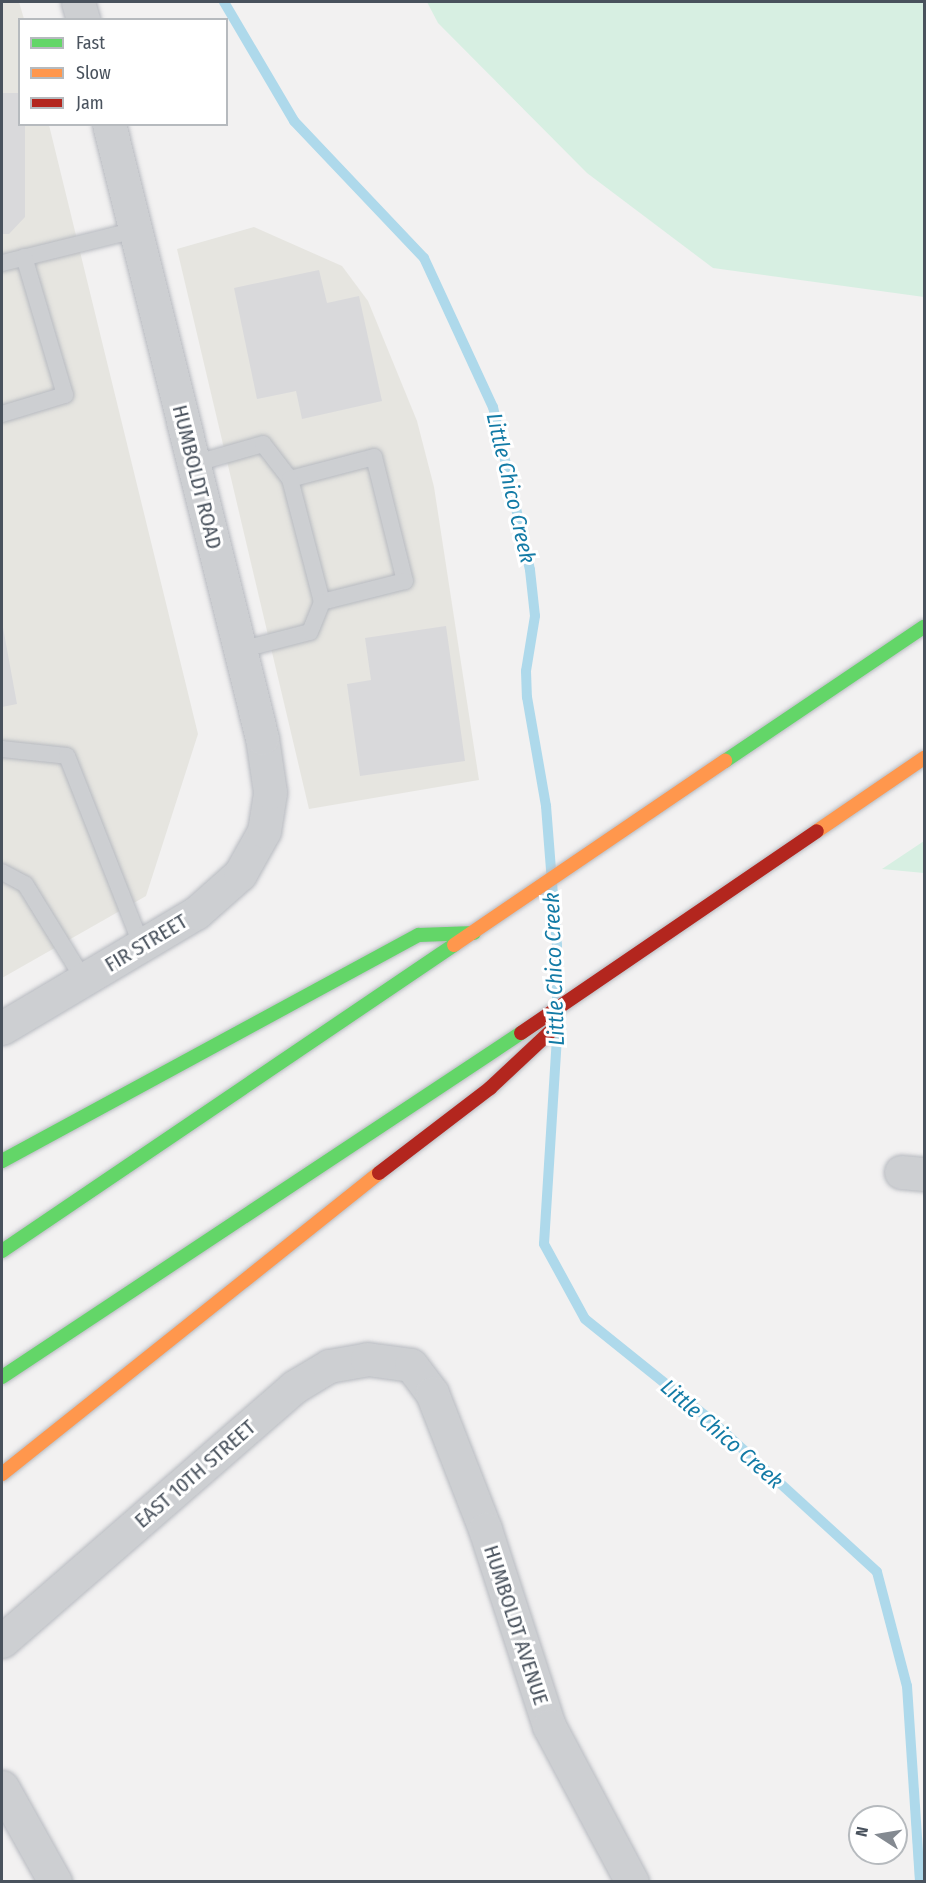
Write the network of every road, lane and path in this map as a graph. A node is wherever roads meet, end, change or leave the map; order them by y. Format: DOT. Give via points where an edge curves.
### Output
graph roads {
  1 [pos="78,2"];
  2 [pos="82,18"];
  3 [pos="109,126"];
  4 [pos="135,230"];
  5 [pos="24,257"];
  6 [pos="2,262"];
  7 [pos="2,414"];
  8 [pos="193,464"];
  9 [pos="290,479"];
  10 [pos="322,602"];
  11 [pos="924,627"];
  12 [pos="240,651"];
  13 [pos="2,749"];
  14 [pos="924,758"];
  15 [pos="264,831"];
  16 [pos="2,872"];
  17 [pos="474,933"];
  18 [pos="142,946"];
  19 [pos="618,968"];
  20 [pos="84,980"];
  21 [pos="2,1028"];
  22 [pos="2,1161"];
  23 [pos="2,1251"];
  24 [pos="411,1365"];
  25 [pos="2,1377"];
  26 [pos="2,1474"];
  27 [pos="2,1641"];
  28 [pos="2,1787"];
  29 [pos="55,1881"];
  30 [pos="632,1881"];
  1 -- 2 [label="street"];
  3 -- 4 [label="street, HUMBOLDT ROAD"];
  4 -- 5 [label="lane"];
  4 -- 8 [label="street, HUMBOLDT ROAD"];
  5 -- 6 [label="lane"];
  5 -- 7 [label="lane" via="65,395"];
  8 -- 9 [label="lane" via="262,444"];
  8 -- 12 [label="street, HUMBOLDT ROAD"];
  9 -- 10 [label="lane"];
  9 -- 10 [label="lane" via="374,457 405,581"];
  10 -- 12 [label="lane" via="310,632"];
  11 -- 17 [label="highway"];
  12 -- 15 [label="street, HUMBOLDT ROAD" via="262,738 270,792"];
  13 -- 18 [label="lane" via="67,756"];
  14 -- 19 [label="highway"];
  15 -- 18 [label="street, FIR STREET" via="240,874 196,913"];
  16 -- 20 [label="lane" via="25,884"];
  17 -- 22 [label="highway" via="420,935"];
  17 -- 23 [label="highway"];
  18 -- 20 [label="street, FIR STREET"];
  19 -- 25 [label="highway"];
  19 -- 26 [label="highway" via="489,1088 303,1231"];
  20 -- 21 [label="street, FIR STREET"];
  24 -- 27 [label="street, EAST 10TH STREET" via="367,1359 330,1366 294,1387"];
  24 -- 30 [label="street, HUMBOLDT AVENUE" via="432,1393 485,1529 549,1726"];
  28 -- 29 [label="street"];
}
